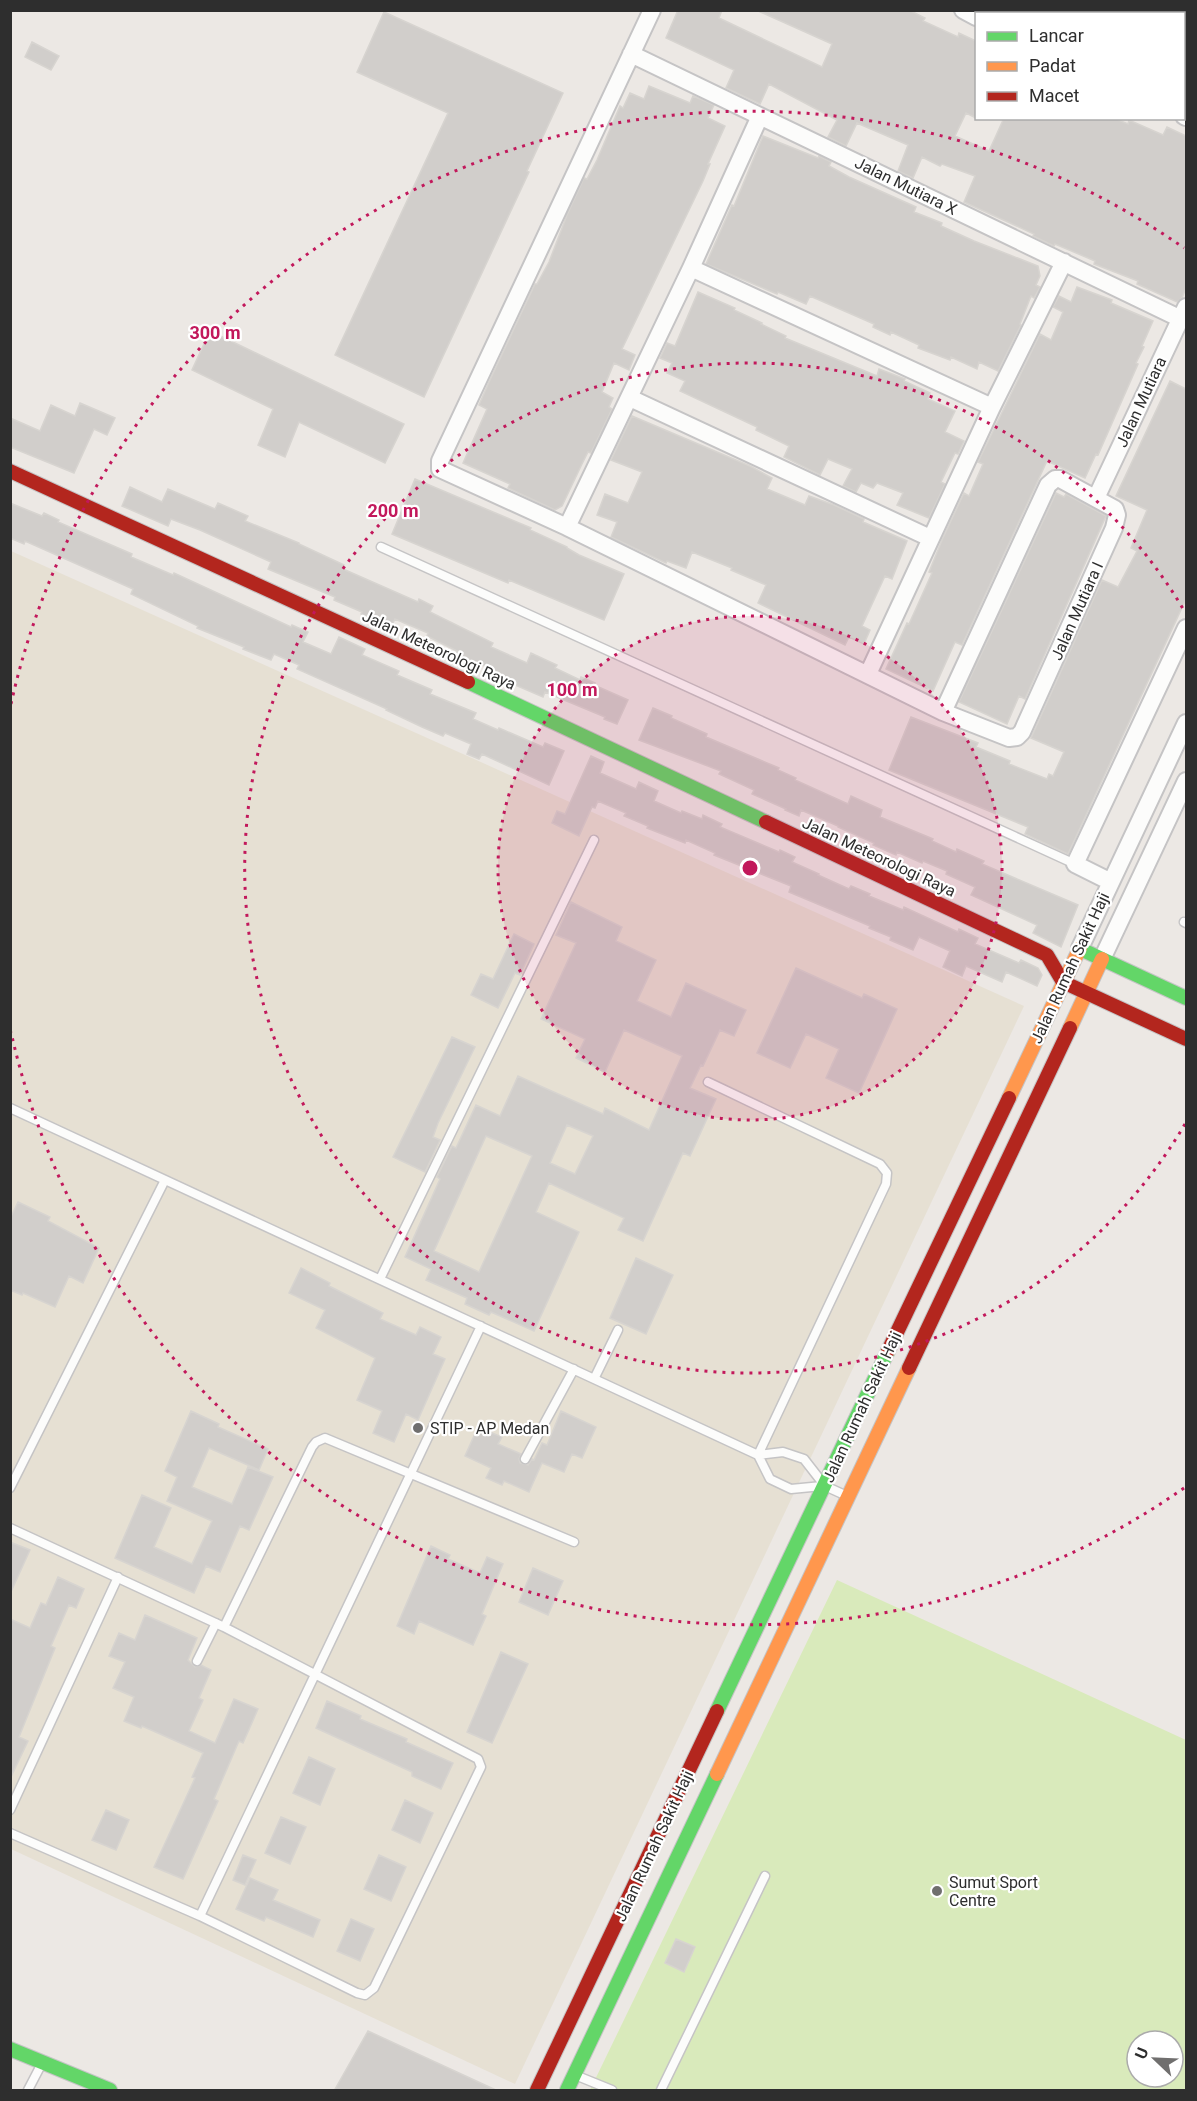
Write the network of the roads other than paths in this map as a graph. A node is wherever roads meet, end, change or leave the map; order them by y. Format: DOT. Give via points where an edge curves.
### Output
graph roads {
  1 [pos="652,10"];
  2 [pos="631,54"];
  3 [pos="760,116"];
  4 [pos="1064,262"];
  5 [pos="691,268"];
  6 [pos="1184,313"];
  7 [pos="630,398"];
  8 [pos="992,407"];
  9 [pos="10,471"];
  10 [pos="1096,498"];
  11 [pos="567,527"];
  12 [pos="930,538"];
  13 [pos="381,547"];
  14 [pos="1186,628"];
  15 [pos="868,674"];
  16 [pos="943,712"];
  17 [pos="1186,723"];
  18 [pos="1186,781"];
  19 [pos="594,840"];
  20 [pos="1075,864"];
  21 [pos="1111,882"];
  22 [pos="1080,948"];
  23 [pos="1047,955"];
  24 [pos="1102,959"];
  25 [pos="1063,982"];
  26 [pos="1086,993"];
  27 [pos="1186,998"];
  28 [pos="1186,1039"];
  29 [pos="708,1082"];
  30 [pos="10,1108"];
  31 [pos="165,1180"];
  32 [pos="380,1279"];
  33 [pos="481,1326"];
  34 [pos="618,1330"];
  35 [pos="574,1369"];
  36 [pos="595,1377"];
  37 [pos="758,1455"];
  38 [pos="525,1459"];
  39 [pos="412,1474"];
  40 [pos="825,1486"];
  41 [pos="10,1488"];
  42 [pos="848,1497"];
  43 [pos="10,1528"];
  44 [pos="574,1542"];
  45 [pos="118,1577"];
  46 [pos="220,1625"];
  47 [pos="197,1661"];
  48 [pos="316,1675"];
  49 [pos="10,1810"];
  50 [pos="10,1833"];
  51 [pos="765,1876"];
  52 [pos="200,1916"];
  53 [pos="12,2055"];
  54 [pos="42,2063"];
  55 [pos="575,2075"];
  56 [pos="28,2091"];
  57 [pos="110,2091"];
  58 [pos="537,2091"];
  59 [pos="567,2091"];
  60 [pos="612,2091"];
  61 [pos="661,2091"];
  1 -- 2 [label="street"];
  2 -- 3 [label="street, Jalan Mutiara X"];
  2 -- 11 [label="street" via="439,464 443,472"];
  3 -- 4 [label="street, Jalan Mutiara X"];
  3 -- 5 [label="street"];
  4 -- 6 [label="street, Jalan Mutiara X"];
  4 -- 8 [label="street"];
  5 -- 7 [label="street"];
  5 -- 8 [label="street"];
  6 -- 10 [label="street, Jalan Mutiara"];
  7 -- 11 [label="street"];
  7 -- 12 [label="street"];
  8 -- 12 [label="street"];
  9 -- 23 [label="main road, Jalan Meteorologi Raya"];
  10 -- 16 [label="street" via="1060,479 1048,485"];
  10 -- 16 [label="street, Jalan Mutiara I" via="1115,509 1116,522 1022,732 1010,738"];
  11 -- 15 [label="street"];
  12 -- 15 [label="street"];
  13 -- 20 [label="lane"];
  14 -- 20 [label="street"];
  15 -- 16 [label="street"];
  17 -- 21 [label="street, Jalan Rumah Sakit Haji"];
  18 -- 24 [label="street, Jalan Rumah Sakit Haji"];
  19 -- 32 [label="lane"];
  20 -- 21 [label="street"];
  21 -- 22 [label="street, Jalan Rumah Sakit Haji"];
  22 -- 23 [label="main road"];
  22 -- 24 [label="main road"];
  22 -- 25 [label="main road, Jalan Rumah Sakit Haji"];
  23 -- 25 [label="main road"];
  24 -- 26 [label="main road, Jalan Rumah Sakit Haji"];
  24 -- 27 [label="main road"];
  25 -- 26 [label="main road"];
  25 -- 40 [label="main road, Jalan Rumah Sakit Haji"];
  26 -- 28 [label="main road"];
  26 -- 42 [label="main road, Jalan Rumah Sakit Haji"];
  29 -- 37 [label="lane" via="880,1164 887,1173 886,1184"];
  30 -- 31 [label="lane"];
  31 -- 32 [label="lane"];
  31 -- 41 [label="lane"];
  32 -- 33 [label="lane"];
  33 -- 35 [label="lane"];
  33 -- 39 [label="lane"];
  34 -- 36 [label="lane"];
  35 -- 36 [label="lane"];
  35 -- 38 [label="lane"];
  36 -- 37 [label="lane"];
  37 -- 40 [label="lane" via="783,1452 804,1459"];
  37 -- 40 [label="lane" via="770,1479 791,1489"];
  39 -- 44 [label="lane"];
  39 -- 46 [label="lane" via="330,1439 316,1442"];
  39 -- 48 [label="lane"];
  40 -- 42 [label="lane"];
  40 -- 58 [label="main road, Jalan Rumah Sakit Haji"];
  42 -- 55 [label="main road, Jalan Rumah Sakit Haji"];
  43 -- 45 [label="lane"];
  45 -- 46 [label="lane"];
  45 -- 49 [label="lane"];
  46 -- 47 [label="lane"];
  46 -- 48 [label="lane"];
  48 -- 52 [label="lane"];
  48 -- 52 [label="lane" via="477,1759 480,1771 368,1994 357,1993"];
  50 -- 52 [label="lane"];
  51 -- 61 [label="lane"];
  53 -- 54 [label="main road"];
  54 -- 56 [label="lane"];
  54 -- 57 [label="main road"];
  55 -- 59 [label="main road, Jalan Rumah Sakit Haji"];
  55 -- 60 [label="lane"];
}
